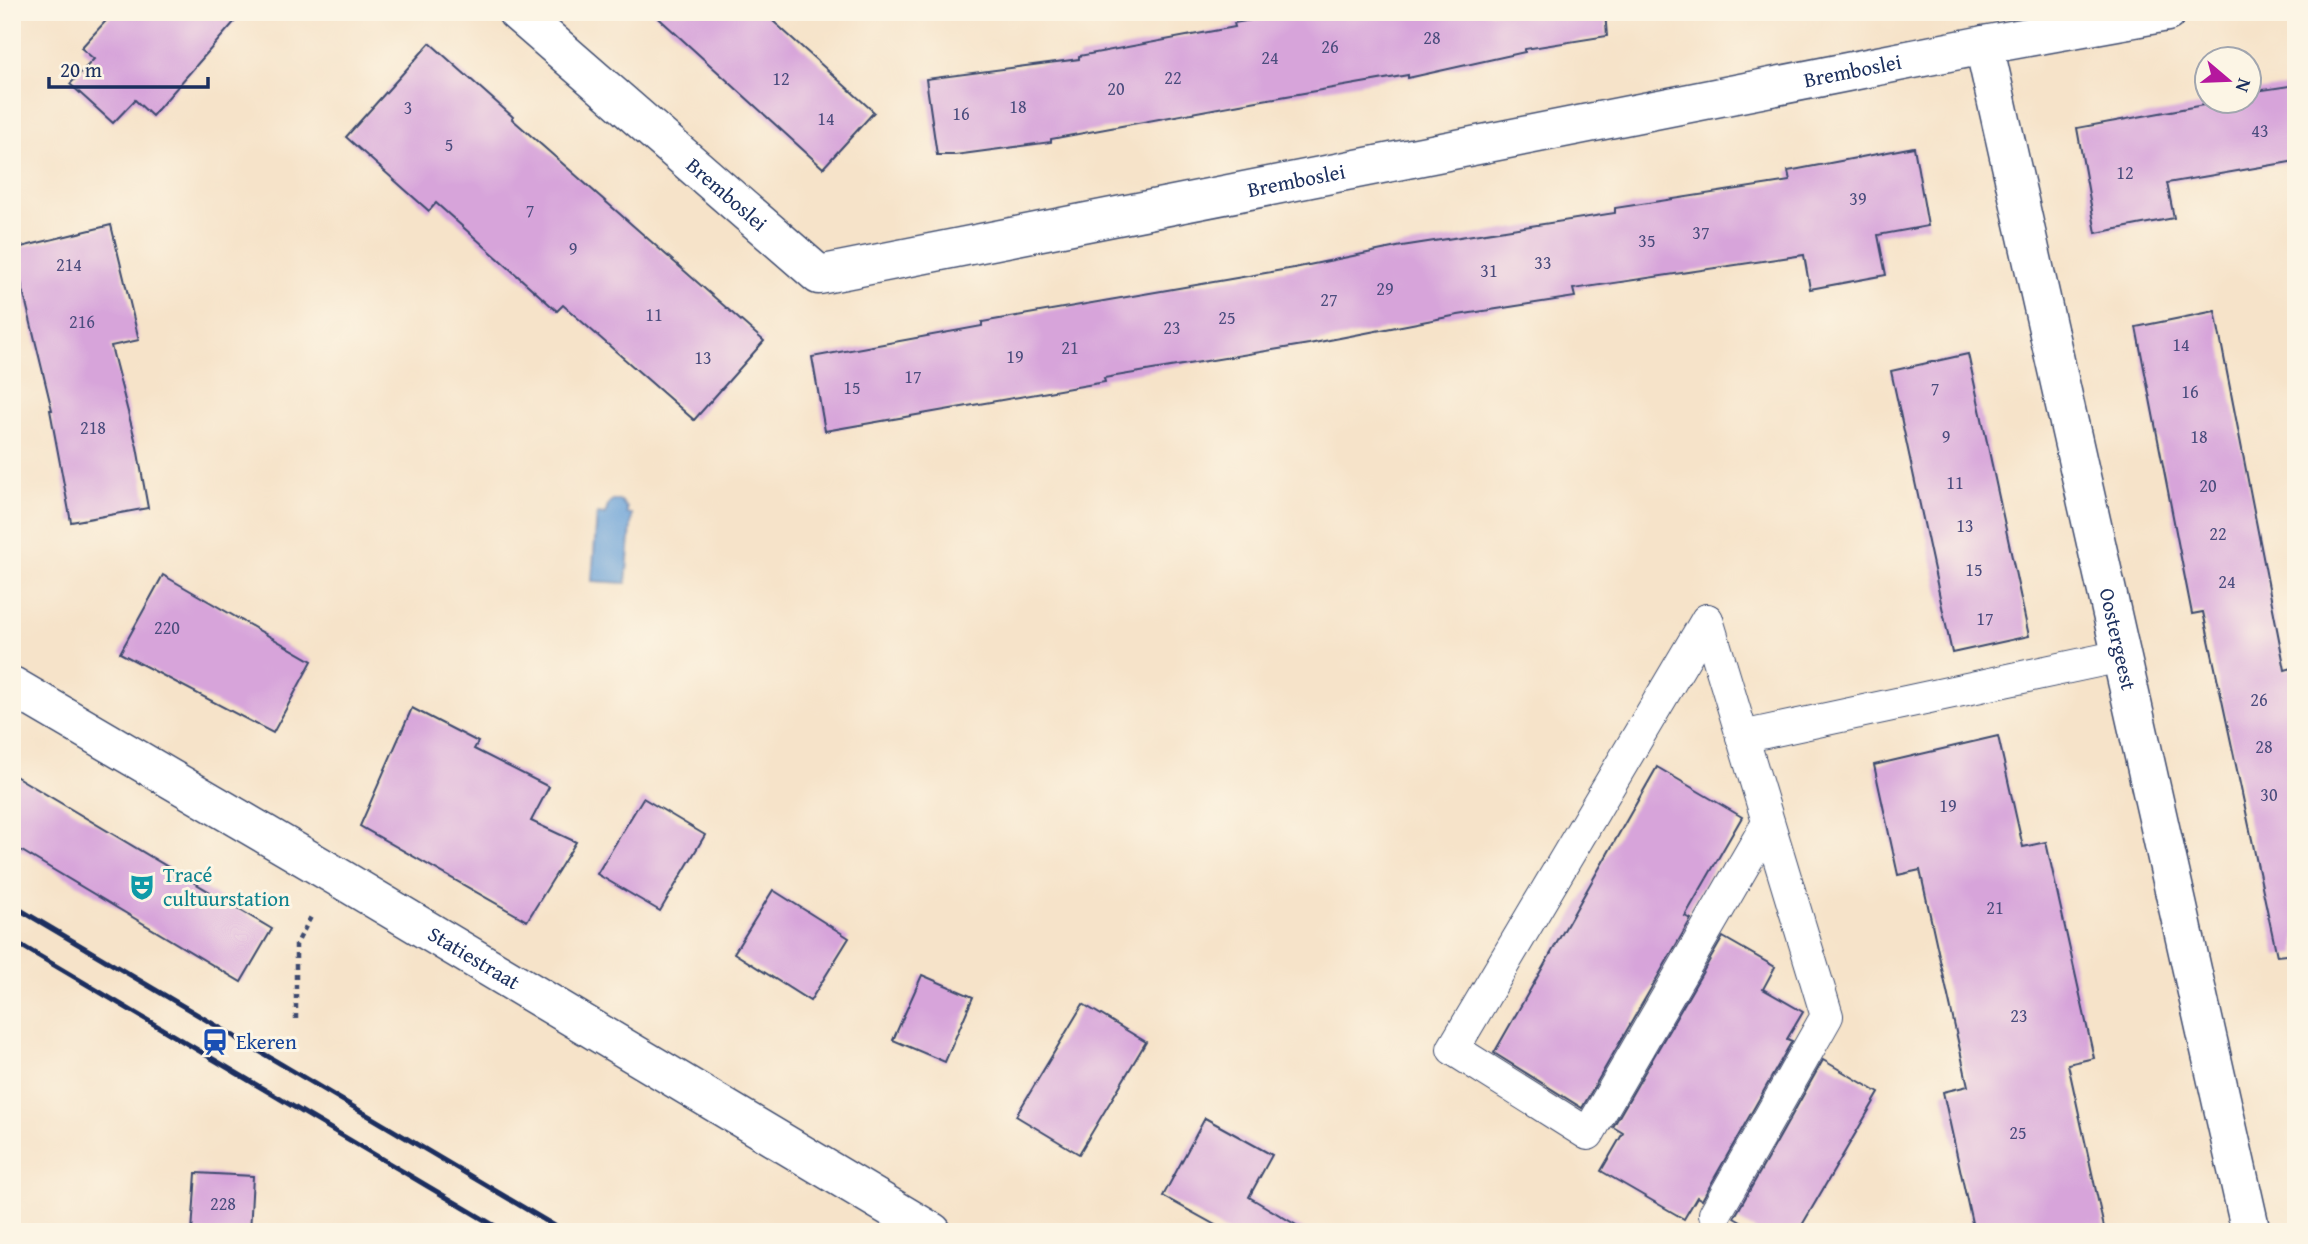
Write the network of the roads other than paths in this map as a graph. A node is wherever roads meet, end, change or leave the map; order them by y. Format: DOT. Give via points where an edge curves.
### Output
graph roads {
  1 [pos="517,12"];
  2 [pos="2167,12"];
  3 [pos="1984,46"];
  4 [pos="2121,656"];
  5 [pos="12,686"];
  6 [pos="1742,737"];
  7 [pos="1768,823"];
  8 [pos="1715,1214"];
  9 [pos="932,1232"];
  10 [pos="2251,1232"];
  1 -- 3 [label="street, Bremboslei" via="819,275"];
  2 -- 3 [label="street, Bremboslei"];
  3 -- 4 [label="street, Oostergeest"];
  4 -- 6 [label="lane"];
  4 -- 10 [label="street, Oostergeest"];
  5 -- 9 [label="street, Statiestraat"];
  6 -- 7 [label="lane"];
  6 -- 7 [label="lane" via="1707,620 1453,1049 1588,1134"];
  7 -- 8 [label="lane" via="1827,1016"];
}
